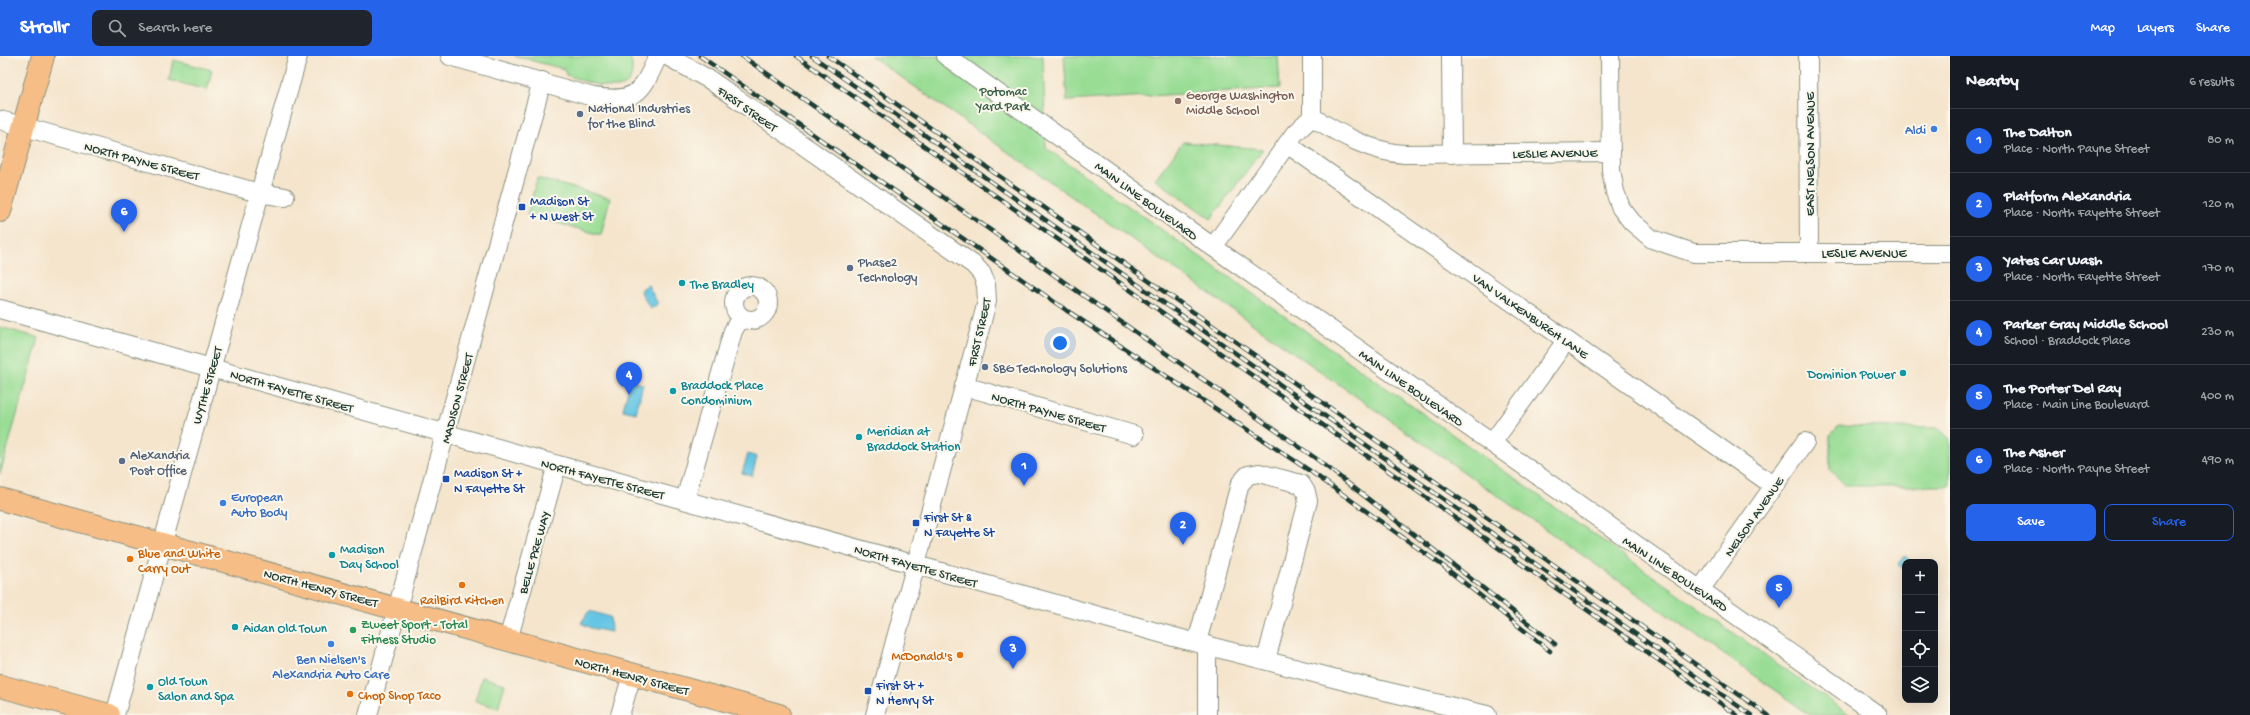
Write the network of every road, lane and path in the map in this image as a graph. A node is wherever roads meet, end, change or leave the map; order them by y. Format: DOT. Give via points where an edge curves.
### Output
graph roads {
  1 [pos="43,56"];
  2 [pos="298,56"];
  3 [pos="450,56"];
  4 [pos="658,56"];
  5 [pos="667,56"];
  6 [pos="946,56"];
  7 [pos="1312,56"];
  8 [pos="1451,56"];
  9 [pos="1610,56"];
  10 [pos="1808,56"];
  11 [pos="542,82"];
  12 [pos="0,120"];
  13 [pos="1316,120"];
  14 [pos="23,127"];
  15 [pos="1287,144"];
  16 [pos="1611,152"];
  17 [pos="1452,154"];
  18 [pos="259,193"];
  19 [pos="284,197"];
  20 [pos="0,211"];
  21 [pos="1213,247"];
  22 [pos="1810,252"];
  23 [pos="1950,253"];
  24 [pos="0,309"];
  25 [pos="741,317"];
  26 [pos="1566,341"];
  27 [pos="211,368"];
  28 [pos="964,386"];
  29 [pos="446,434"];
  30 [pos="1134,435"];
  31 [pos="1805,442"];
  32 [pos="1492,443"];
  33 [pos="558,465"];
  34 [pos="1774,486"];
  35 [pos="0,499"];
  36 [pos="685,500"];
  37 [pos="163,544"];
  38 [pos="915,564"];
  39 [pos="1700,590"];
  40 [pos="398,609"];
  41 [pos="508,640"];
  42 [pos="1202,644"];
  43 [pos="1266,660"];
  44 [pos="632,675"];
  45 [pos="0,686"];
  46 [pos="1485,714"];
  47 [pos="109,715"];
  48 [pos="115,715"];
  49 [pos="368,715"];
  50 [pos="620,715"];
  51 [pos="779,715"];
  52 [pos="875,715"];
  53 [pos="1207,715"];
  54 [pos="1878,715"];
  1 -- 14 [label="main road"];
  2 -- 18 [label="street, WYTHE STREET"];
  3 -- 11 [label="street"];
  4 -- 11 [label="street" via="642,88 621,100 593,97"];
  5 -- 28 [label="street, FIRST STREET" via="710,80 979,270 986,285 987,301"];
  6 -- 21 [label="street, MAIN LINE BOULEVARD"];
  7 -- 13 [label="street"];
  8 -- 17 [label="street"];
  9 -- 16 [label="street"];
  10 -- 22 [label="street, EAST NELSON AVENUE"];
  11 -- 29 [label="street, MADISON STREET"];
  12 -- 14 [label="street, NORTH PAYNE STREET"];
  13 -- 15 [label="street" via="1295,133"];
  13 -- 17 [label="street, LESLIE AVENUE" via="1385,152"];
  14 -- 18 [label="street, NORTH PAYNE STREET"];
  14 -- 20 [label="main road"];
  15 -- 21 [label="street"];
  15 -- 26 [label="street, VAN VALKENBURGH LANE"];
  16 -- 17 [label="street, LESLIE AVENUE"];
  16 -- 22 [label="street, LESLIE AVENUE" via="1613,182 1621,208 1632,222 1657,241 1694,253"];
  18 -- 19 [label="street, NORTH PAYNE STREET"];
  18 -- 27 [label="street, WYTHE STREET"];
  21 -- 32 [label="street, MAIN LINE BOULEVARD"];
  22 -- 23 [label="street, LESLIE AVENUE"];
  24 -- 27 [label="street, NORTH FAYETTE STREET"];
  25 -- 36 [label="street" via="733,331"];
  26 -- 32 [label="street"];
  26 -- 34 [label="street, VAN VALKENBURGH LANE"];
  27 -- 29 [label="street, NORTH FAYETTE STREET"];
  27 -- 37 [label="street, WYTHE STREET"];
  28 -- 30 [label="street, NORTH PAYNE STREET"];
  28 -- 38 [label="street, FIRST STREET"];
  29 -- 33 [label="street, NORTH FAYETTE STREET"];
  29 -- 40 [label="street, MADISON STREET"];
  31 -- 34 [label="street, NELSON AVENUE"];
  32 -- 39 [label="street, MAIN LINE BOULEVARD"];
  33 -- 36 [label="street, NORTH FAYETTE STREET"];
  33 -- 41 [label="street, BELLE PRE WAY"];
  34 -- 39 [label="street, NELSON AVENUE"];
  35 -- 37 [label="main road, NORTH HENRY STREET"];
  36 -- 38 [label="street, NORTH FAYETTE STREET"];
  37 -- 40 [label="main road, NORTH HENRY STREET"];
  37 -- 48 [label="street, WYTHE STREET"];
  38 -- 42 [label="street, NORTH FAYETTE STREET"];
  38 -- 52 [label="street, FIRST STREET"];
  39 -- 54 [label="street, MAIN LINE BOULEVARD"];
  40 -- 41 [label="main road, NORTH HENRY STREET"];
  40 -- 49 [label="street, MADISON STREET"];
  41 -- 44 [label="main road, NORTH HENRY STREET"];
  42 -- 43 [label="street, NORTH FAYETTE STREET"];
  42 -- 43 [label="street" via="1240,484 1248,475 1259,473 1301,484 1308,501"];
  42 -- 53 [label="street"];
  43 -- 46 [label="street, NORTH FAYETTE STREET"];
  44 -- 50 [label="street"];
  44 -- 51 [label="main road, NORTH HENRY STREET"];
  45 -- 47 [label="main road"];
}
